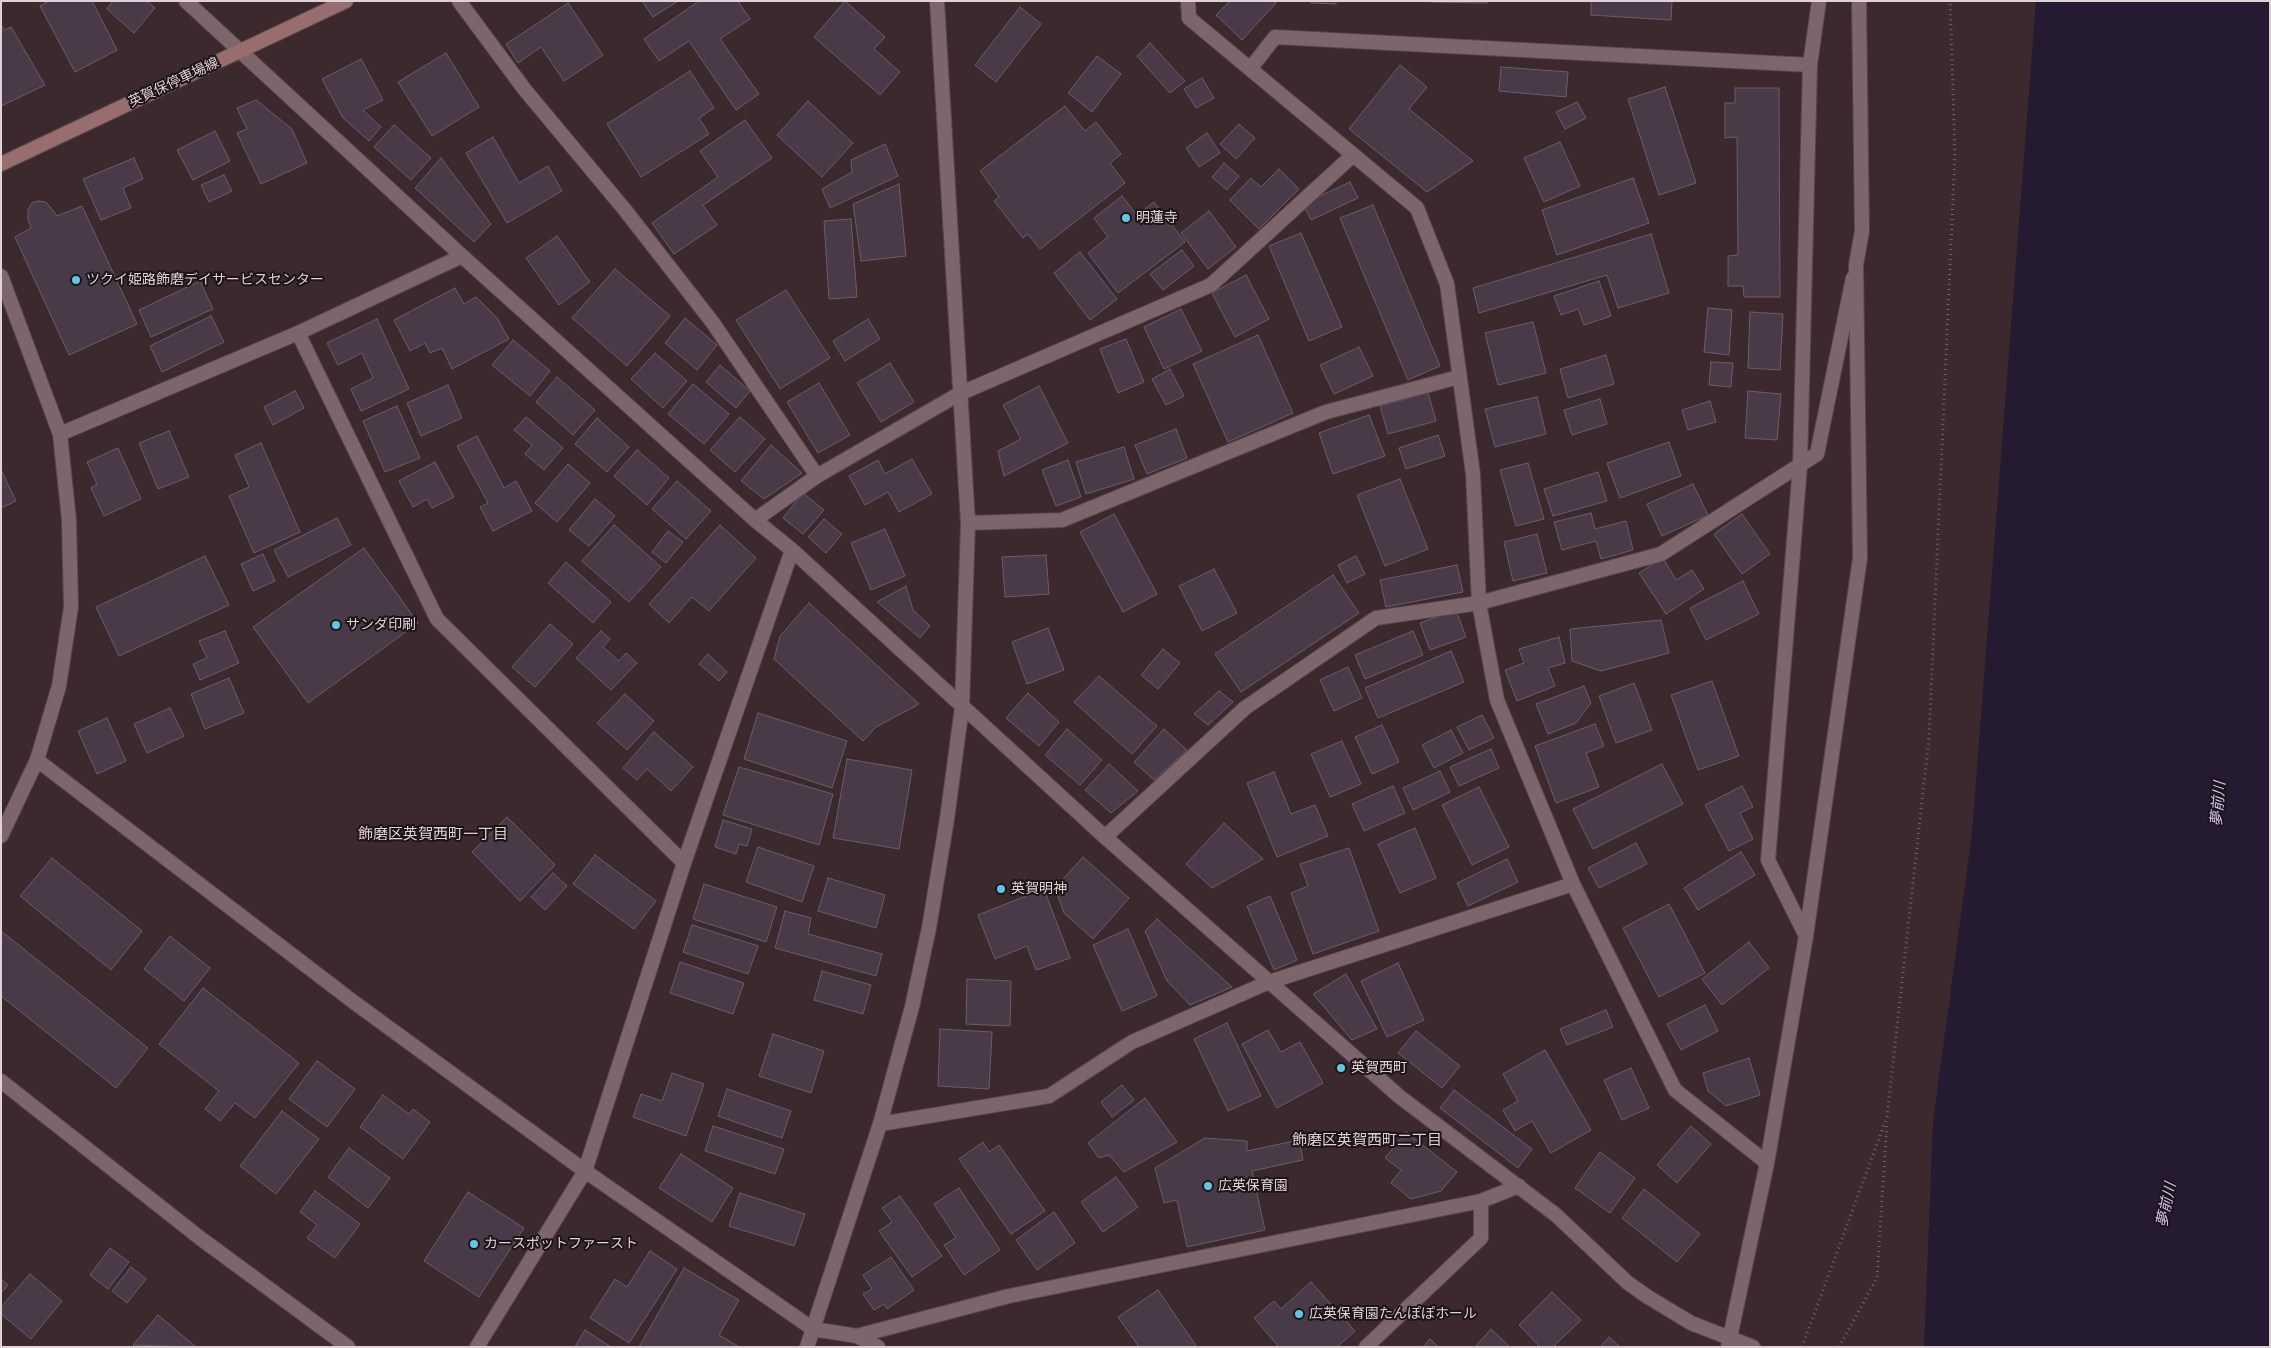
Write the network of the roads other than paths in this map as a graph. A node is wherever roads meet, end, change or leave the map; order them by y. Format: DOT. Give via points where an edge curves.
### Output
graph roads {
  1 [pos="186,1"];
  2 [pos="346,1"];
  3 [pos="460,1"];
  4 [pos="937,1"];
  5 [pos="1188,1"];
  6 [pos="1819,1"];
  7 [pos="1859,1"];
  8 [pos="242,51"];
  9 [pos="1810,65"];
  10 [pos="1250,69"];
  11 [pos="1352,156"];
  12 [pos="1,164"];
  13 [pos="462,256"];
  14 [pos="1856,265"];
  15 [pos="1,276"];
  16 [pos="298,334"];
  17 [pos="1459,377"];
  18 [pos="959,394"];
  19 [pos="60,434"];
  20 [pos="1800,466"];
  21 [pos="817,476"];
  22 [pos="755,520"];
  23 [pos="968,523"];
  24 [pos="792,550"];
  25 [pos="1479,603"];
  26 [pos="962,707"];
  27 [pos="37,760"];
  28 [pos="1,836"];
  29 [pos="1105,837"];
  30 [pos="684,863"];
  31 [pos="1574,884"];
  32 [pos="1806,936"];
  33 [pos="1269,982"];
  34 [pos="1,1082"];
  35 [pos="880,1124"];
  36 [pos="1767,1162"];
  37 [pos="585,1172"];
  38 [pos="1519,1186"];
  39 [pos="1481,1201"];
  40 [pos="813,1328"];
  41 [pos="857,1336"];
  42 [pos="1729,1343"];
  43 [pos="348,1347"];
  44 [pos="478,1347"];
  45 [pos="807,1347"];
  46 [pos="878,1347"];
  47 [pos="1366,1347"];
  48 [pos="1754,1347"];
  1 -- 8 [label="street"];
  2 -- 8 [label="main road, 英賀保停車場線"];
  3 -- 21 [label="street" via="525,90 713,323"];
  4 -- 18 [label="street"];
  5 -- 10 [label="street" via="1188,18"];
  6 -- 9 [label="street"];
  7 -- 14 [label="street" via="1862,231"];
  8 -- 12 [label="main road, 英賀保停車場線"];
  8 -- 13 [label="street"];
  9 -- 10 [label="street" via="1275,37"];
  9 -- 20 [label="street"];
  10 -- 11 [label="street"];
  11 -- 17 [label="street" via="1417,208 1447,284"];
  11 -- 18 [label="street" via="1211,285"];
  13 -- 16 [label="street"];
  13 -- 22 [label="street"];
  14 -- 20 [label="street" via="1817,454"];
  14 -- 32 [label="street" via="1860,558"];
  15 -- 19 [label="street"];
  16 -- 19 [label="street"];
  16 -- 30 [label="street" via="437,619"];
  17 -- 23 [label="street" via="1326,412 1062,520"];
  17 -- 25 [label="street" via="1473,474"];
  18 -- 21 [label="street"];
  18 -- 23 [label="street"];
  19 -- 27 [label="street" via="69,520 71,607 59,686"];
  20 -- 25 [label="street" via="1662,554"];
  20 -- 32 [label="street" via="1768,860"];
  21 -- 22 [label="street"];
  22 -- 24 [label="street"];
  23 -- 26 [label="street"];
  24 -- 26 [label="street"];
  24 -- 30 [label="street"];
  25 -- 29 [label="street" via="1376,618 1245,708"];
  25 -- 31 [label="street" via="1497,700"];
  26 -- 29 [label="street"];
  26 -- 35 [label="street" via="929,928 912,1007"];
  27 -- 28 [label="street"];
  27 -- 37 [label="street" via="347,997"];
  29 -- 33 [label="street"];
  30 -- 37 [label="street"];
  31 -- 33 [label="street"];
  31 -- 36 [label="street" via="1675,1090"];
  32 -- 36 [label="street"];
  33 -- 35 [label="street" via="1132,1042 1049,1096"];
  33 -- 38 [label="street" via="1400,1097"];
  34 -- 43 [label="street" via="200,1238"];
  35 -- 40 [label="street"];
  36 -- 42 [label="street"];
  37 -- 40 [label="street"];
  37 -- 44 [label="street"];
  38 -- 39 [label="street"];
  38 -- 42 [label="street" via="1556,1215 1628,1283 1678,1316"];
  39 -- 41 [label="street" via="1009,1296"];
  39 -- 47 [label="street" via="1481,1238"];
  40 -- 41 [label="street"];
  40 -- 45 [label="street"];
  41 -- 46 [label="street"];
  42 -- 48 [label="street"];
}
